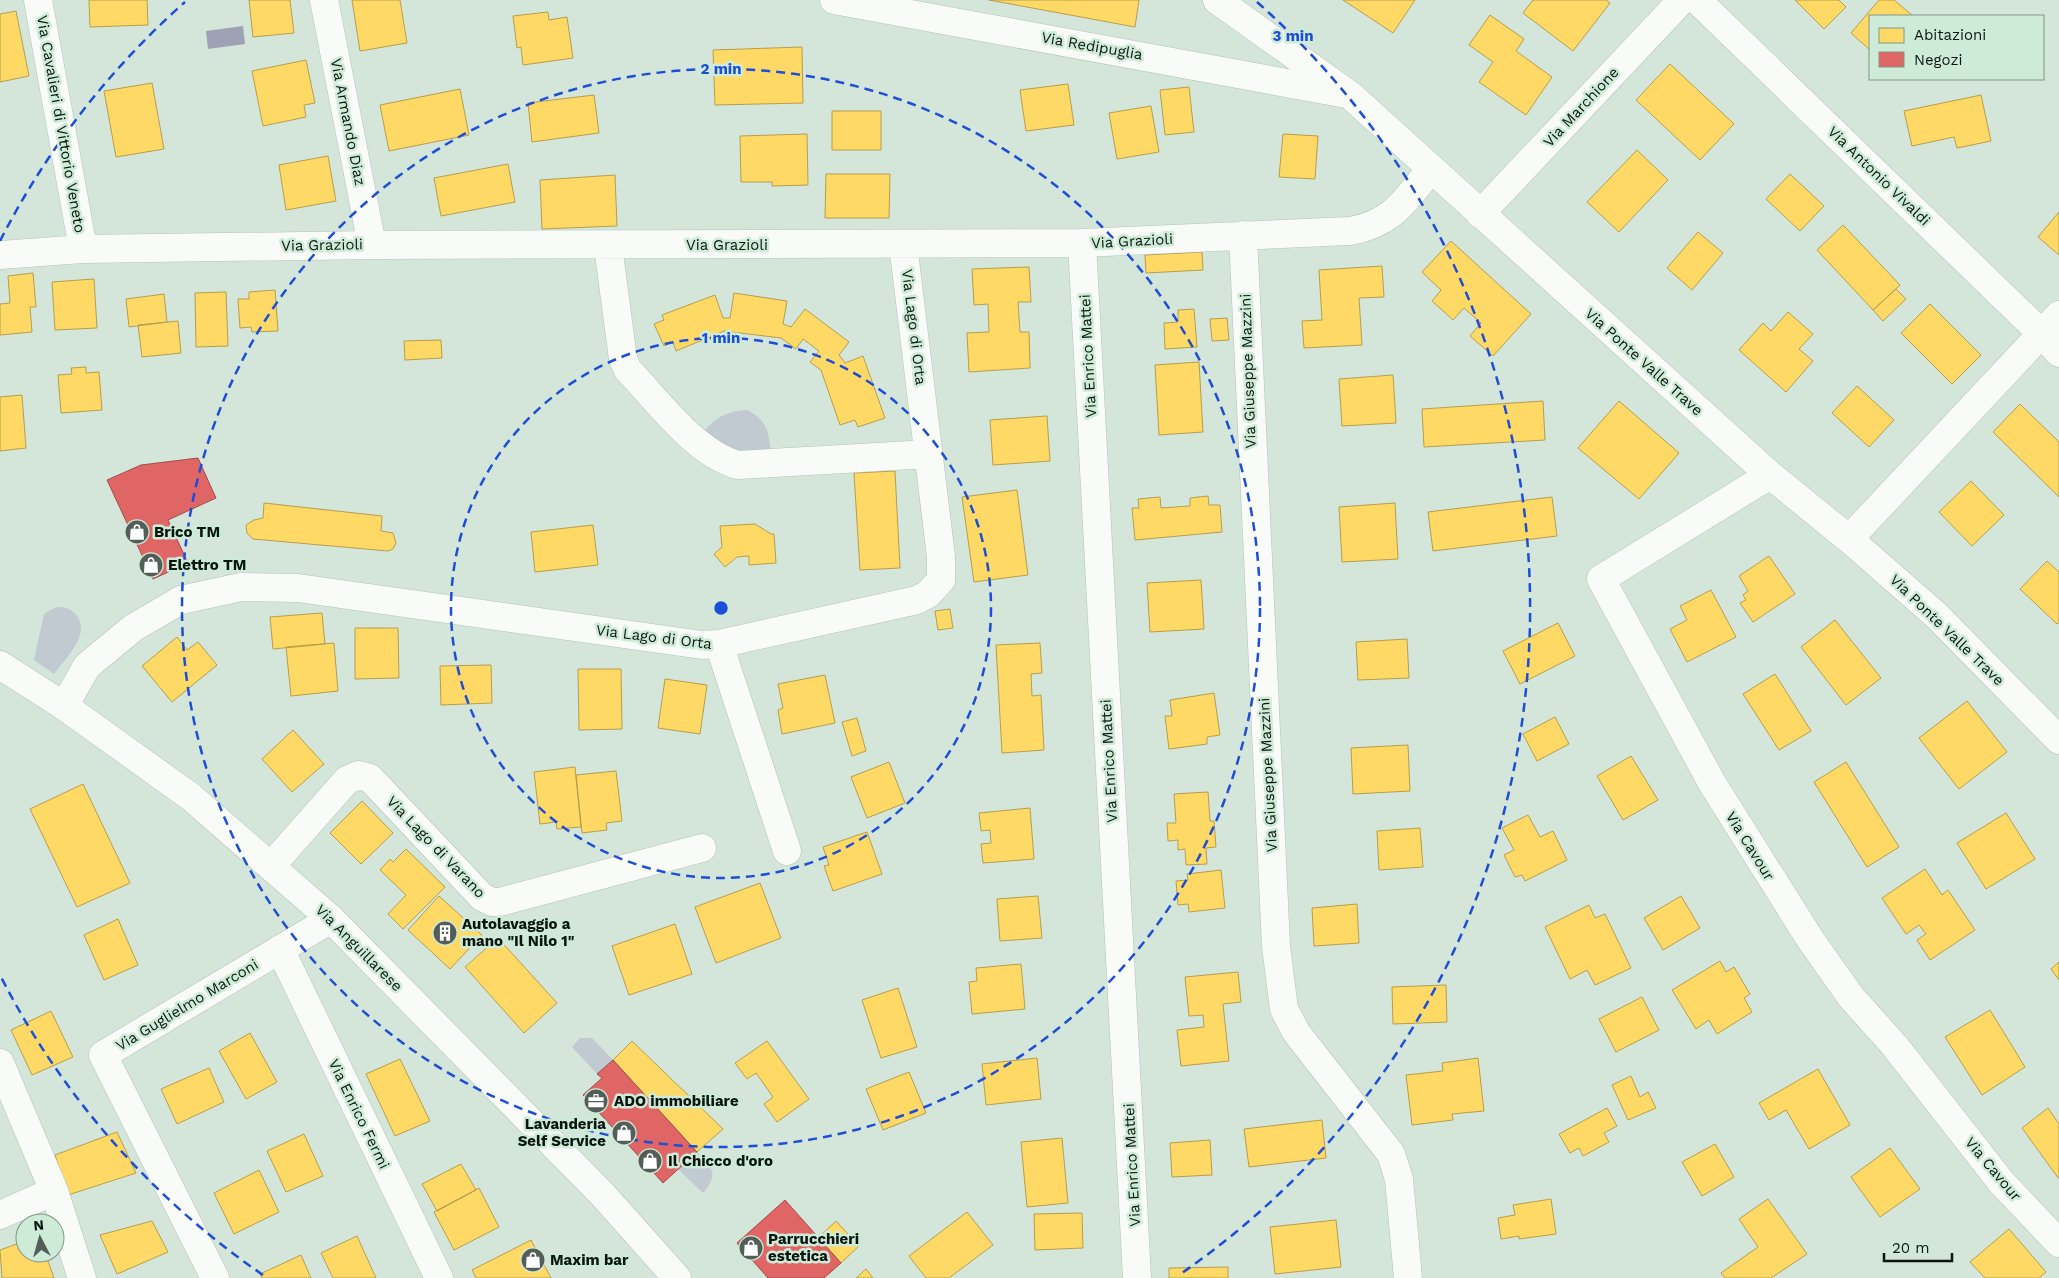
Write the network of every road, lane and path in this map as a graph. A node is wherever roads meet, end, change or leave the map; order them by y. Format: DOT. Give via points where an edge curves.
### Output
graph roads {
  1 [pos="38,0"];
  2 [pos="324,0"];
  3 [pos="834,0"];
  4 [pos="1216,0"];
  5 [pos="1682,0"];
  6 [pos="1697,0"];
  7 [pos="1350,95"];
  8 [pos="1401,142"];
  9 [pos="1430,170"];
  10 [pos="1480,214"];
  11 [pos="1390,217"];
  12 [pos="1243,236"];
  13 [pos="1082,243"];
  14 [pos="903,244"];
  15 [pos="372,245"];
  16 [pos="608,246"];
  17 [pos="84,249"];
  18 [pos="0,255"];
  19 [pos="2053,334"];
  20 [pos="929,454"];
  21 [pos="1770,475"];
  22 [pos="1848,539"];
  23 [pos="718,644"];
  24 [pos="0,665"];
  25 [pos="64,706"];
  26 [pos="2059,740"];
  27 [pos="702,848"];
  28 [pos="787,851"];
  29 [pos="271,866"];
  30 [pos="331,919"];
  31 [pos="280,949"];
  32 [pos="0,1063"];
  33 [pos="54,1191"];
  34 [pos="0,1215"];
  35 [pos="2059,1243"];
  36 [pos="82,1278"];
  37 [pos="215,1278"];
  38 [pos="439,1278"];
  39 [pos="677,1278"];
  40 [pos="1138,1278"];
  41 [pos="1408,1278"];
  1 -- 17 [label="street, Via Cavalieri di Vittorio Veneto"];
  2 -- 15 [label="street, Via Armando Diaz"];
  3 -- 7 [label="street, Via Redipuglia"];
  4 -- 7 [label="street, Via Ponte Valle Trave"];
  5 -- 10 [label="street, Via Marchione"];
  6 -- 19 [label="street, Via Antonio Vivaldi"];
  7 -- 8 [label="street, Via Ponte Valle Trave"];
  8 -- 9 [label="street, Via Ponte Valle Trave"];
  8 -- 11 [label="street" via="1403,168"];
  9 -- 10 [label="street, Via Ponte Valle Trave"];
  9 -- 11 [label="street, Via Grazioli"];
  10 -- 21 [label="street, Via Ponte Valle Trave"];
  11 -- 12 [label="street, Via Grazioli" via="1350,231"];
  12 -- 13 [label="street, Via Grazioli"];
  12 -- 41 [label="street, Via Giuseppe Mazzini" via="1276,946 1284,1009 1296,1032 1391,1154 1399,1180"];
  13 -- 14 [label="street, Via Grazioli"];
  13 -- 40 [label="street, Via Enrico Mattei"];
  14 -- 16 [label="street, Via Grazioli"];
  14 -- 20 [label="street, Via Lago di Orta"];
  15 -- 16 [label="street, Via Grazioli"];
  15 -- 17 [label="street, Via Grazioli"];
  16 -- 20 [label="street" via="623,359 628,370 702,448 726,462 755,466"];
  17 -- 18 [label="street, Via Grazioli"];
  19 -- 22 [label="street"];
  20 -- 23 [label="street, Via Lago di Orta" via="942,572 936,588 917,600 892,607"];
  21 -- 22 [label="street, Via Ponte Valle Trave"];
  21 -- 35 [label="street, Via Cavour" via="1601,579 1712,783 1810,939 1852,997 1894,1045 2002,1183"];
  22 -- 26 [label="street, Via Ponte Valle Trave" via="1937,616"];
  23 -- 25 [label="street, Via Lago di Orta" via="697,644 298,588 241,587 181,600 133,628 87,666"];
  23 -- 28 [label="street"];
  24 -- 25 [label="street, Via Anguillarese"];
  25 -- 29 [label="street, Via Anguillarese" via="191,796"];
  27 -- 29 [label="street, Via Lago di Varano" via="492,902 482,897 370,778 359,775 347,780"];
  29 -- 30 [label="street, Via Anguillarese"];
  30 -- 31 [label="street, Via Guglielmo Marconi"];
  30 -- 39 [label="street, Via Anguillarese" via="607,1199"];
  31 -- 37 [label="street, Via Guglielmo Marconi" via="103,1055"];
  31 -- 38 [label="street, Via Enrico Fermi"];
  32 -- 33 [label="street"];
  33 -- 34 [label="street"];
  33 -- 36 [label="street"];
}
